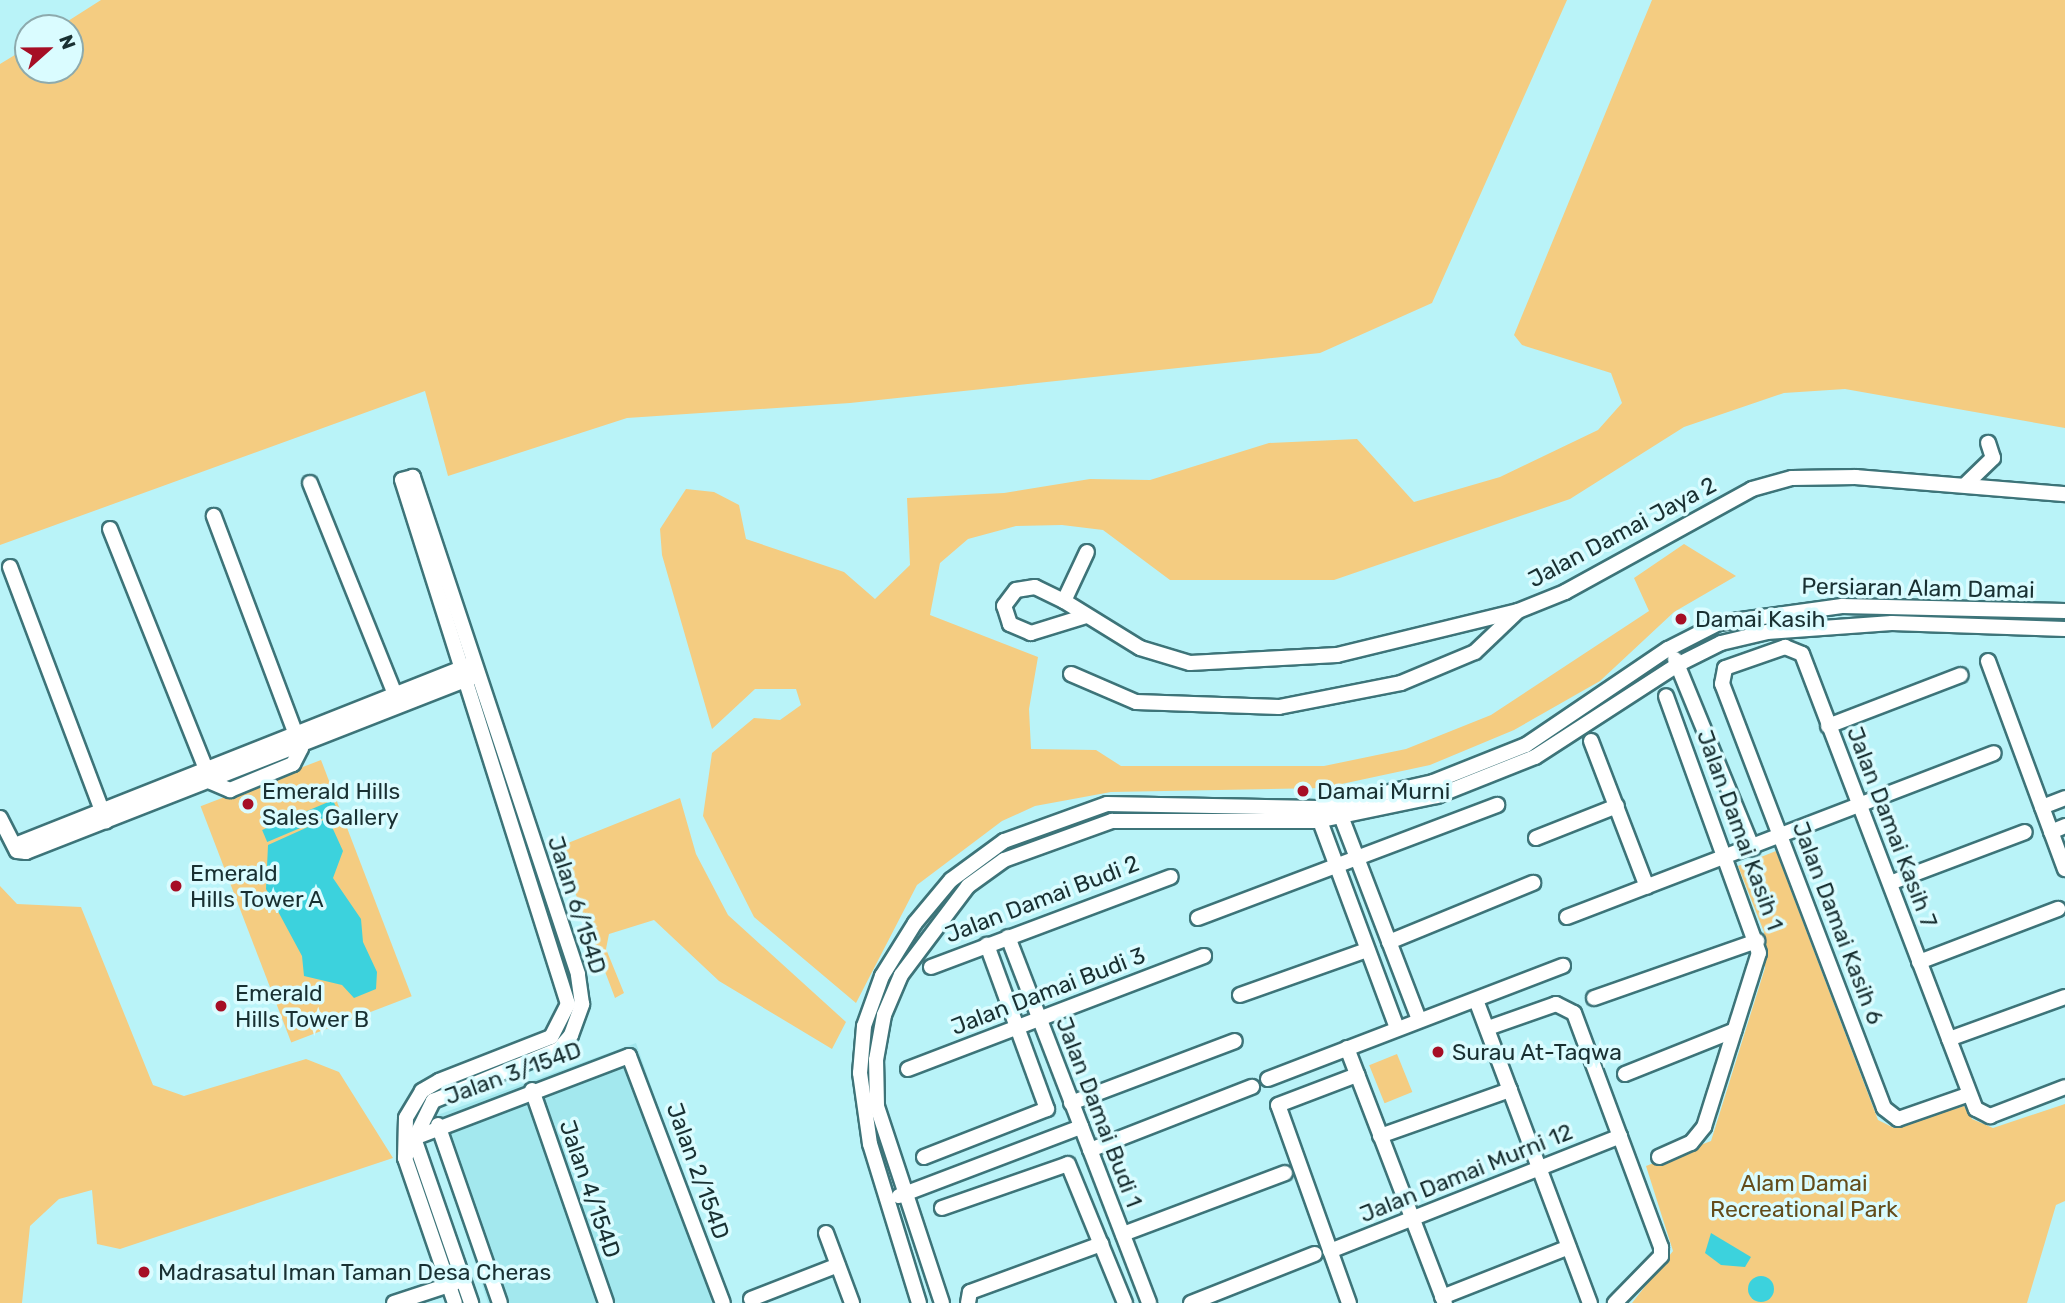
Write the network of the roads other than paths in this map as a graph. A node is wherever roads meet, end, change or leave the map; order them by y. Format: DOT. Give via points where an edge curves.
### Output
graph roads {
  1 [pos="1988,443"];
  2 [pos="407,478"];
  3 [pos="310,483"];
  4 [pos="1965,485"];
  5 [pos="2065,494"];
  6 [pos="214,516"];
  7 [pos="110,529"];
  8 [pos="1087,552"];
  9 [pos="10,567"];
  10 [pos="1064,601"];
  11 [pos="1518,611"];
  12 [pos="2065,611"];
  13 [pos="1086,616"];
  14 [pos="2065,629"];
  15 [pos="1668,649"];
  16 [pos="1988,661"];
  17 [pos="1679,663"];
  18 [pos="1725,668"];
  19 [pos="468,672"];
  20 [pos="1071,674"];
  21 [pos="1961,675"];
  22 [pos="1666,696"];
  23 [pos="397,701"];
  24 [pos="1828,726"];
  25 [pos="1591,741"];
  26 [pos="299,742"];
  27 [pos="1994,753"];
  28 [pos="210,777"];
  29 [pos="2065,799"];
  30 [pos="1497,804"];
  31 [pos="1859,805"];
  32 [pos="1617,806"];
  33 [pos="2042,807"];
  34 [pos="1339,812"];
  35 [pos="1317,815"];
  36 [pos="104,817"];
  37 [pos="0,818"];
  38 [pos="1026,829"];
  39 [pos="2058,829"];
  40 [pos="2025,832"];
  41 [pos="1535,838"];
  42 [pos="1781,838"];
  43 [pos="1034,845"];
  44 [pos="1753,849"];
  45 [pos="1356,857"];
  46 [pos="1728,859"];
  47 [pos="1334,866"];
  48 [pos="2065,869"];
  49 [pos="1171,877"];
  50 [pos="1533,883"];
  51 [pos="1890,883"];
  52 [pos="1647,887"];
  53 [pos="2058,909"];
  54 [pos="1198,918"];
  55 [pos="1567,918"];
  56 [pos="1008,937"];
  57 [pos="1389,942"];
  58 [pos="1757,942"];
  59 [pos="987,945"];
  60 [pos="1367,950"];
  61 [pos="1204,956"];
  62 [pos="1395,958"];
  63 [pos="1919,962"];
  64 [pos="931,967"];
  65 [pos="1563,967"];
  66 [pos="1377,976"];
  67 [pos="1240,995"];
  68 [pos="2065,997"];
  69 [pos="1594,998"];
  70 [pos="1476,1000"];
  71 [pos="1039,1019"];
  72 [pos="1419,1019"];
  73 [pos="1018,1026"];
  74 [pos="1397,1028"];
  75 [pos="1488,1028"];
  76 [pos="1735,1030"];
  77 [pos="1949,1038"];
  78 [pos="1235,1041"];
  79 [pos="1347,1048"];
  80 [pos="629,1056"];
  81 [pos="908,1069"];
  82 [pos="1625,1074"];
  83 [pos="1357,1075"];
  84 [pos="1268,1079"];
  85 [pos="1252,1087"];
  86 [pos="2065,1087"];
  87 [pos="532,1090"];
  88 [pos="1510,1090"];
  89 [pos="1968,1095"];
  90 [pos="1071,1103"];
  91 [pos="438,1125"];
  92 [pos="1081,1127"];
  93 [pos="1380,1136"];
  94 [pos="1619,1136"];
  95 [pos="414,1138"];
  96 [pos="1090,1150"];
  97 [pos="924,1157"];
  98 [pos="1660,1157"];
  99 [pos="405,1158"];
  100 [pos="897,1166"];
  101 [pos="1540,1169"];
  102 [pos="1285,1173"];
  103 [pos="930,1185"];
  104 [pos="906,1194"];
  105 [pos="888,1199"];
  106 [pos="942,1208"];
  107 [pos="1413,1220"];
  108 [pos="916,1223"];
  109 [pos="826,1233"];
  110 [pos="1123,1234"];
  111 [pos="1101,1244"];
  112 [pos="1569,1247"];
  113 [pos="1323,1252"];
  114 [pos="838,1265"];
  115 [pos="448,1285"];
  116 [pos="969,1298"];
  117 [pos="751,1299"];
  118 [pos="1444,1300"];
  119 [pos="454,1302"];
  120 [pos="394,1303"];
  121 [pos="471,1303"];
  122 [pos="500,1303"];
  123 [pos="606,1303"];
  124 [pos="723,1303"];
  125 [pos="852,1303"];
  126 [pos="919,1303"];
  127 [pos="942,1303"];
  128 [pos="1125,1303"];
  129 [pos="1149,1303"];
  130 [pos="1191,1303"];
  131 [pos="1349,1303"];
  132 [pos="1590,1303"];
  133 [pos="1615,1303"];
  1 -- 4 [label="street" via="1993,457"];
  2 -- 19 [label="street, Jalan 6/154D"];
  3 -- 23 [label="street"];
  4 -- 5 [label="street, Jalan Damai Jaya 2"];
  4 -- 11 [label="street, Jalan Damai Jaya 2" via="1856,477 1792,478 1752,489 1565,592"];
  6 -- 26 [label="street"];
  7 -- 28 [label="street"];
  8 -- 10 [label="street"];
  9 -- 36 [label="street"];
  10 -- 13 [label="street, Jalan Damai Jaya 2"];
  10 -- 13 [label="street, Jalan Damai Jaya 2" via="1024,586 1004,606 1010,624 1031,633"];
  11 -- 13 [label="street, Jalan Damai Jaya 2" via="1337,654 1248,663 1165,659"];
  11 -- 20 [label="street" via="1475,652 1401,683 1279,706 1136,702"];
  12 -- 15 [label="street, Persiaran Alam Damai" via="1785,609 1719,623"];
  14 -- 17 [label="street, Persiaran Alam Damai" via="1815,625 1721,643"];
  15 -- 17 [label="street"];
  15 -- 34 [label="street, Persiaran Alam Damai" via="1526,746"];
  16 -- 33 [label="street"];
  17 -- 34 [label="street, Persiaran Alam Damai" via="1535,757 1437,796"];
  17 -- 44 [label="street"];
  18 -- 24 [label="street, Jalan Damai Kasih 7" via="1794,646"];
  18 -- 42 [label="street, Jalan Damai Kasih 6" via="1722,684"];
  19 -- 23 [label="street"];
  19 -- 95 [label="street, Jalan 6/154D" via="578,974 582,1004 571,1035 559,1049 433,1101"];
  19 -- 99 [label="street, Jalan 6/154D" via="568,1004 551,1037 422,1091 406,1118"];
  21 -- 24 [label="street"];
  22 -- 46 [label="street, Jalan Damai Kasih 1"];
  23 -- 26 [label="street"];
  24 -- 31 [label="street, Jalan Damai Kasih 7"];
  25 -- 32 [label="street"];
  26 -- 28 [label="street"];
  27 -- 31 [label="street"];
  28 -- 36 [label="street"];
  29 -- 33 [label="street"];
  30 -- 45 [label="street"];
  31 -- 42 [label="street"];
  31 -- 51 [label="street, Jalan Damai Kasih 7"];
  32 -- 41 [label="street"];
  32 -- 52 [label="street"];
  33 -- 39 [label="street"];
  34 -- 35 [label="street, Persiaran Alam Damai"];
  34 -- 45 [label="street"];
  35 -- 38 [label="street, Persiaran Alam Damai" via="1107,804"];
  35 -- 43 [label="street, Persiaran Alam Damai" via="1112,821"];
  35 -- 47 [label="street"];
  36 -- 37 [label="street" via="15,845"];
  38 -- 43 [label="street"];
  38 -- 105 [label="street, Persiaran Alam Damai" via="951,880 915,923 870,1004 860,1073 870,1144"];
  39 -- 48 [label="street"];
  40 -- 51 [label="street"];
  42 -- 44 [label="street"];
  42 -- 89 [label="street, Jalan Damai Kasih 6" via="1884,1108 1898,1119"];
  43 -- 100 [label="street, Persiaran Alam Damai" via="968,886 901,975 884,1015 877,1106"];
  44 -- 46 [label="street"];
  45 -- 47 [label="street"];
  45 -- 57 [label="street"];
  46 -- 52 [label="street"];
  46 -- 58 [label="street, Jalan Damai Kasih 1"];
  47 -- 54 [label="street"];
  47 -- 60 [label="street"];
  49 -- 56 [label="street, Jalan Damai Budi 2"];
  50 -- 57 [label="street"];
  51 -- 63 [label="street, Jalan Damai Kasih 7"];
  52 -- 55 [label="street"];
  53 -- 63 [label="street"];
  56 -- 59 [label="street, Jalan Damai Budi 2"];
  56 -- 71 [label="street, Jalan Damai Budi 1"];
  57 -- 62 [label="street"];
  58 -- 69 [label="street"];
  58 -- 76 [label="street, Jalan Damai Kasih 1" via="1757,965"];
  59 -- 64 [label="street, Jalan Damai Budi 2"];
  59 -- 73 [label="street"];
  60 -- 66 [label="street"];
  60 -- 67 [label="street"];
  61 -- 71 [label="street, Jalan Damai Budi 3"];
  62 -- 66 [label="street" via="1394,972"];
  62 -- 72 [label="street"];
  63 -- 77 [label="street, Jalan Damai Kasih 7"];
  65 -- 70 [label="street"];
  66 -- 74 [label="street"];
  68 -- 77 [label="street"];
  70 -- 72 [label="street"];
  70 -- 75 [label="street"];
  71 -- 73 [label="street, Jalan Damai Budi 3"];
  71 -- 90 [label="street, Jalan Damai Budi 1"];
  72 -- 74 [label="street"];
  73 -- 81 [label="street, Jalan Damai Budi 3"];
  73 -- 97 [label="street" via="1047,1109"];
  74 -- 79 [label="street"];
  75 -- 88 [label="street"];
  75 -- 94 [label="street" via="1567,1004"];
  76 -- 82 [label="street"];
  76 -- 98 [label="street, Jalan Damai Kasih 1" via="1699,1137"];
  77 -- 89 [label="street, Jalan Damai Kasih 7"];
  78 -- 90 [label="street"];
  79 -- 83 [label="street"];
  79 -- 84 [label="street"];
  80 -- 87 [label="street, Jalan 3/154D"];
  80 -- 124 [label="street, Jalan 2/154D"];
  83 -- 93 [label="street"];
  83 -- 113 [label="street" via="1278,1104"];
  85 -- 96 [label="street"];
  86 -- 89 [label="street" via="1990,1116"];
  87 -- 91 [label="street, Jalan 3/154D"];
  87 -- 123 [label="street, Jalan 4/154D"];
  88 -- 93 [label="street"];
  88 -- 101 [label="street"];
  90 -- 92 [label="street, Jalan Damai Budi 1"];
  91 -- 95 [label="street, Jalan 3/154D"];
  91 -- 122 [label="street"];
  92 -- 96 [label="street, Jalan Damai Budi 1"];
  92 -- 103 [label="street"];
  93 -- 107 [label="street"];
  94 -- 101 [label="street, Jalan Damai Murni 12"];
  94 -- 133 [label="street" via="1661,1256"];
  95 -- 99 [label="street"];
  95 -- 115 [label="street, Jalan 6/154D"];
  96 -- 110 [label="street, Jalan Damai Budi 1"];
  99 -- 115 [label="street, Jalan 6/154D"];
  100 -- 103 [label="street" via="908,1181"];
  100 -- 104 [label="street, Persiaran Alam Damai"];
  101 -- 107 [label="street, Jalan Damai Murni 12"];
  101 -- 112 [label="street"];
  102 -- 110 [label="street"];
  103 -- 104 [label="street"];
  103 -- 108 [label="street" via="917,1201"];
  104 -- 105 [label="street"];
  104 -- 108 [label="street, Persiaran Alam Damai"];
  105 -- 126 [label="street, Persiaran Alam Damai"];
  106 -- 111 [label="street" via="1068,1164"];
  107 -- 113 [label="street, Jalan Damai Murni 12"];
  107 -- 118 [label="street"];
  108 -- 127 [label="street, Persiaran Alam Damai"];
  109 -- 114 [label="street"];
  110 -- 129 [label="street, Jalan Damai Budi 1"];
  111 -- 116 [label="street"];
  111 -- 128 [label="street"];
  112 -- 118 [label="street"];
  112 -- 132 [label="street"];
  113 -- 130 [label="street, Jalan Damai Murni 12"];
  113 -- 131 [label="street"];
  114 -- 117 [label="street"];
  114 -- 125 [label="street"];
  115 -- 119 [label="street, Jalan 6/154D"];
  115 -- 120 [label="street"];
  115 -- 121 [label="street, Jalan 6/154D"];
}
